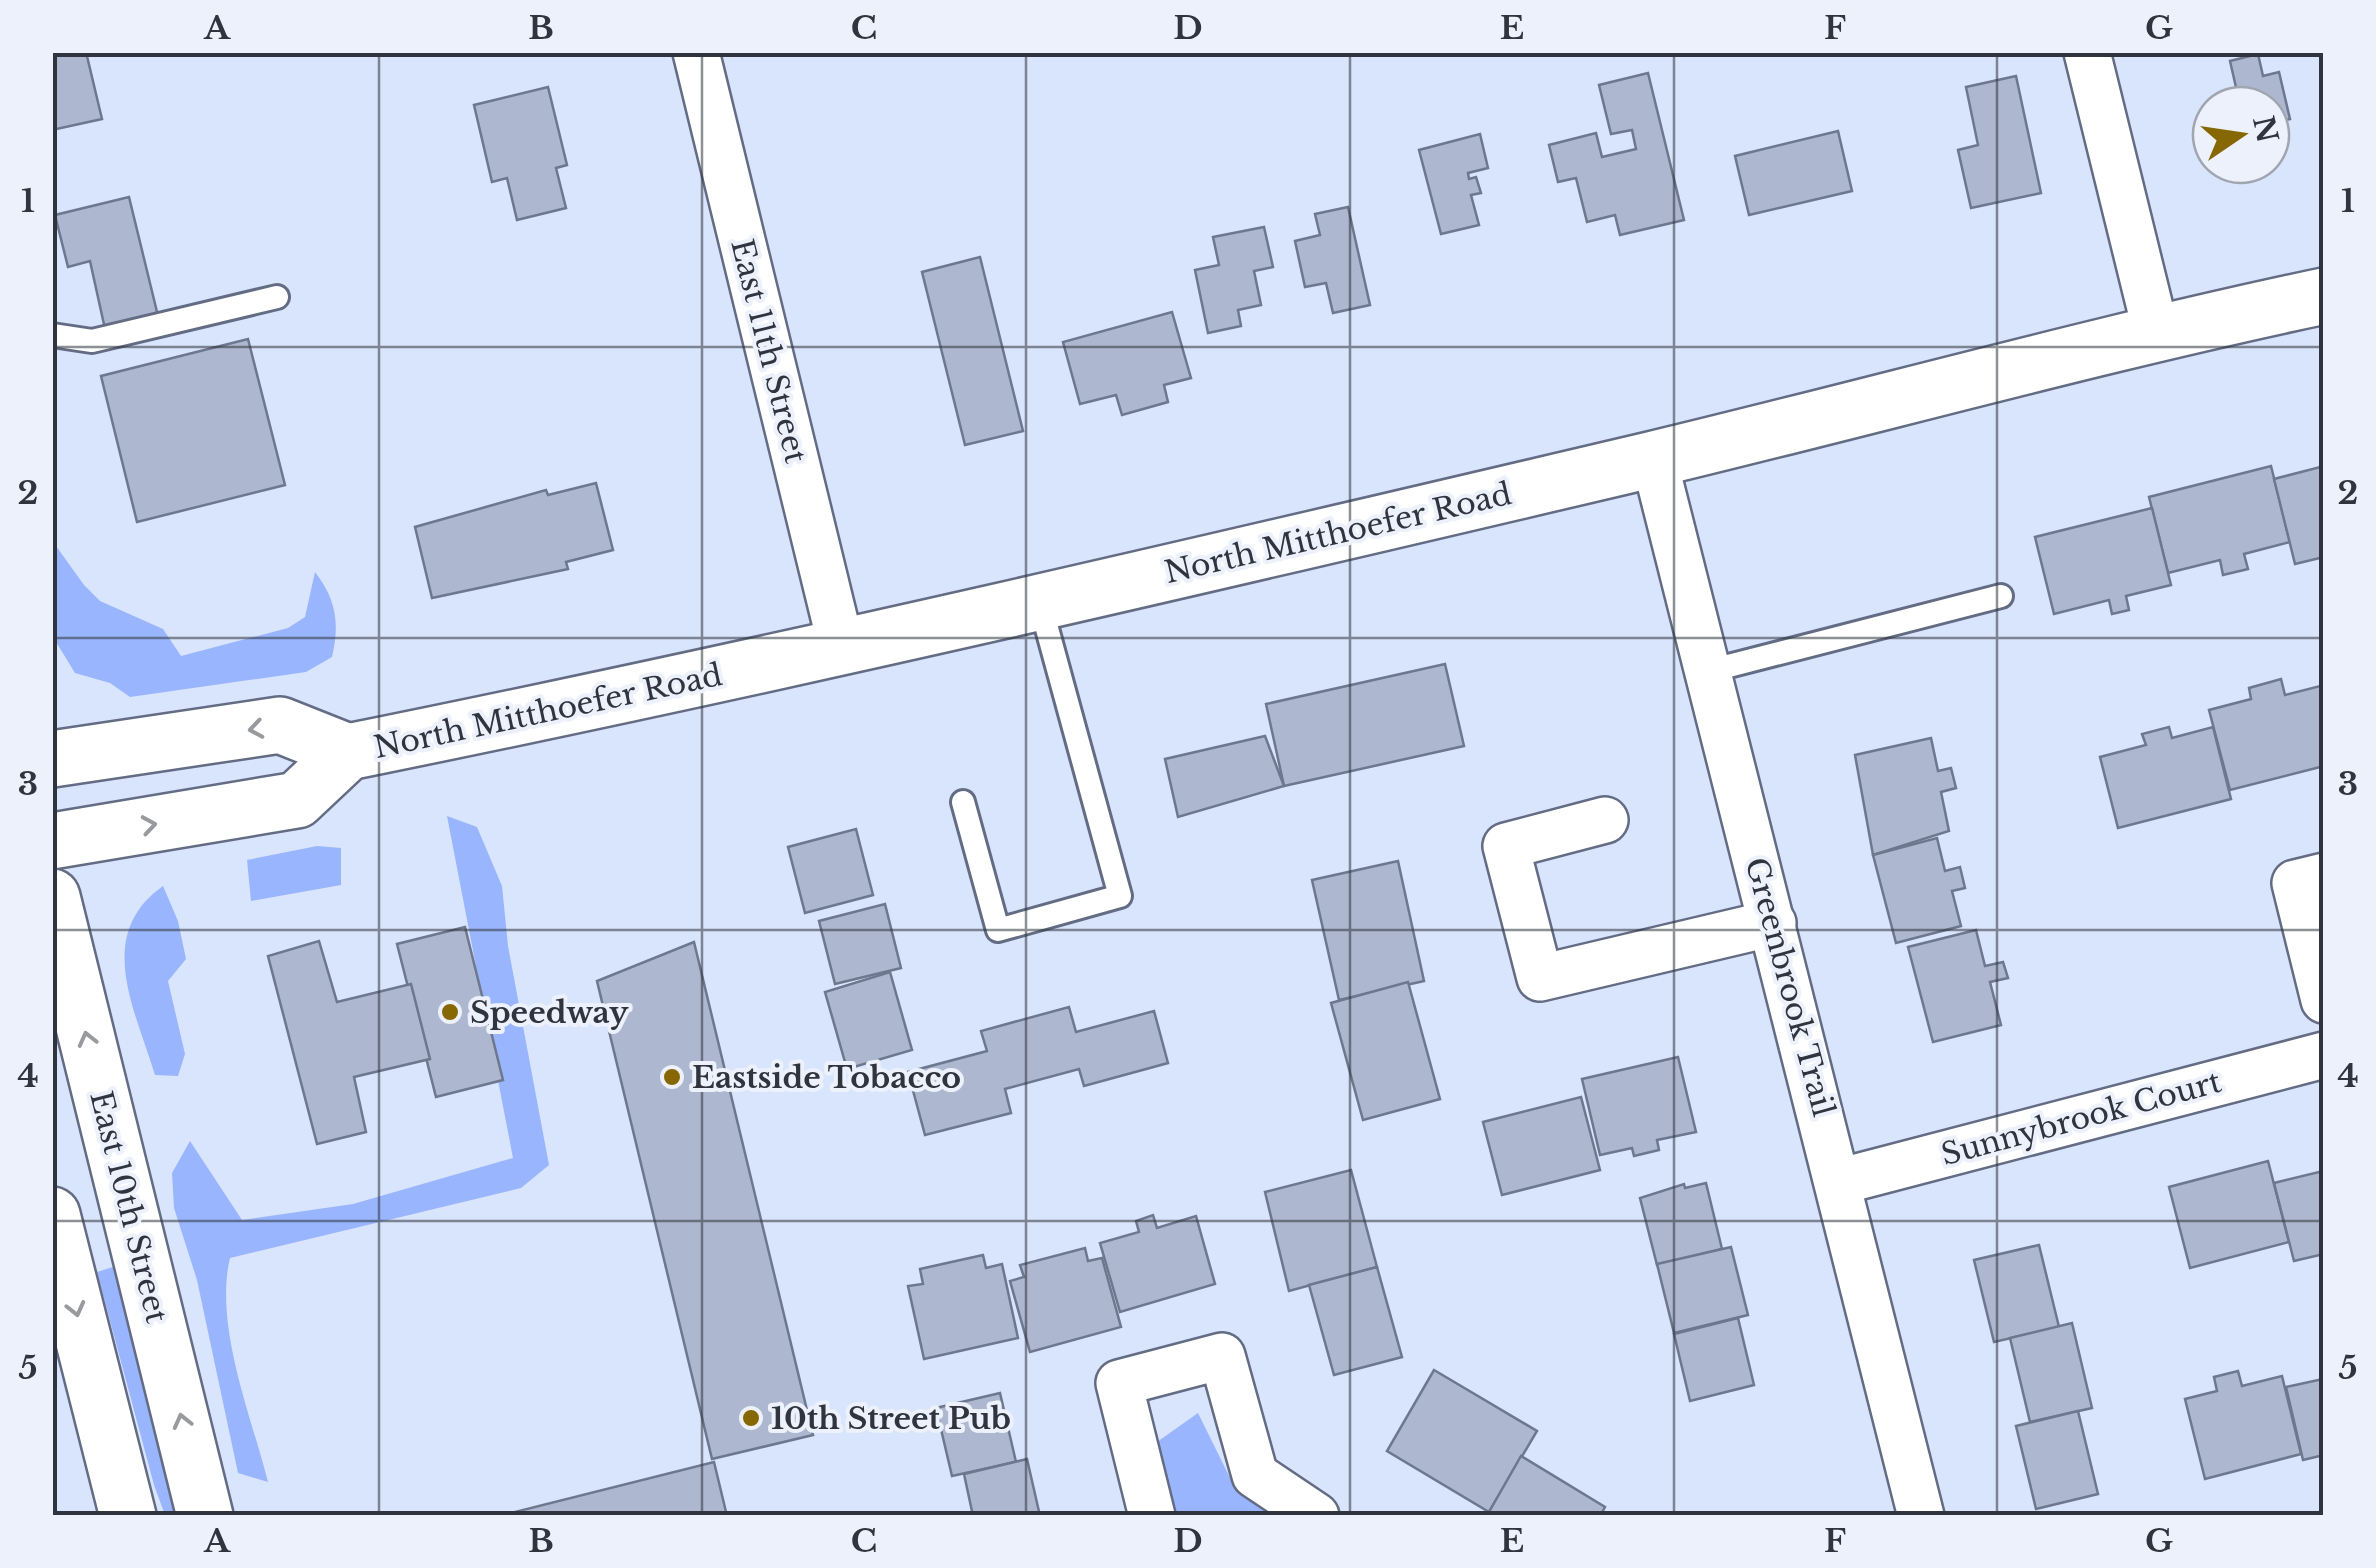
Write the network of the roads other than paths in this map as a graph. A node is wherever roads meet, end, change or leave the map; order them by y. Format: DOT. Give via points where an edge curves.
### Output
graph roads {
  1 [pos="696,52"];
  2 [pos="2086,52"];
  3 [pos="2324,296"];
  4 [pos="278,297"];
  5 [pos="2156,332"];
  6 [pos="52,336"];
  7 [pos="1654,459"];
  8 [pos="2001,596"];
  9 [pos="1040,604"];
  10 [pos="842,650"];
  11 [pos="1709,672"];
  12 [pos="348,752"];
  13 [pos="52,759"];
  14 [pos="963,802"];
  15 [pos="1605,820"];
  16 [pos="52,840"];
  17 [pos="2324,876"];
  18 [pos="52,898"];
  19 [pos="1773,924"];
  20 [pos="2324,1000"];
  21 [pos="2324,1055"];
  22 [pos="1838,1182"];
  23 [pos="52,1215"];
  24 [pos="128,1516"];
  25 [pos="205,1516"];
  26 [pos="1152,1516"];
  27 [pos="1316,1516"];
  28 [pos="1921,1516"];
  1 -- 10 [label="street, East 11th Street"];
  2 -- 5 [label="street"];
  3 -- 5 [label="main road, North Mitthoefer Road"];
  4 -- 6 [label="lane" via="92,341"];
  5 -- 7 [label="main road, North Mitthoefer Road"];
  7 -- 9 [label="main road, North Mitthoefer Road"];
  7 -- 11 [label="street, Greenbrook Trail"];
  8 -- 11 [label="lane"];
  9 -- 10 [label="main road, North Mitthoefer Road"];
  9 -- 14 [label="lane" via="1120,896 998,930"];
  10 -- 12 [label="main road, North Mitthoefer Road"];
  11 -- 19 [label="street, Greenbrook Trail"];
  12 -- 13 [label="main road, North Mitthoefer Road, one-way" via="280,725"];
  16 -- 12 [label="main road, North Mitthoefer Road, one-way" via="297,800"];
  15 -- 19 [label="street" via="1506,846 1540,978"];
  17 -- 20 [label="street" via="2295,882"];
  25 -- 18 [label="main road, East 10th Street, one-way"];
  19 -- 22 [label="street, Greenbrook Trail"];
  21 -- 22 [label="street, Sunnybrook Court"];
  22 -- 28 [label="street, Greenbrook Trail"];
  23 -- 24 [label="main road, one-way"];
  26 -- 27 [label="street" via="1118,1383 1222,1356 1254,1475"];
}
